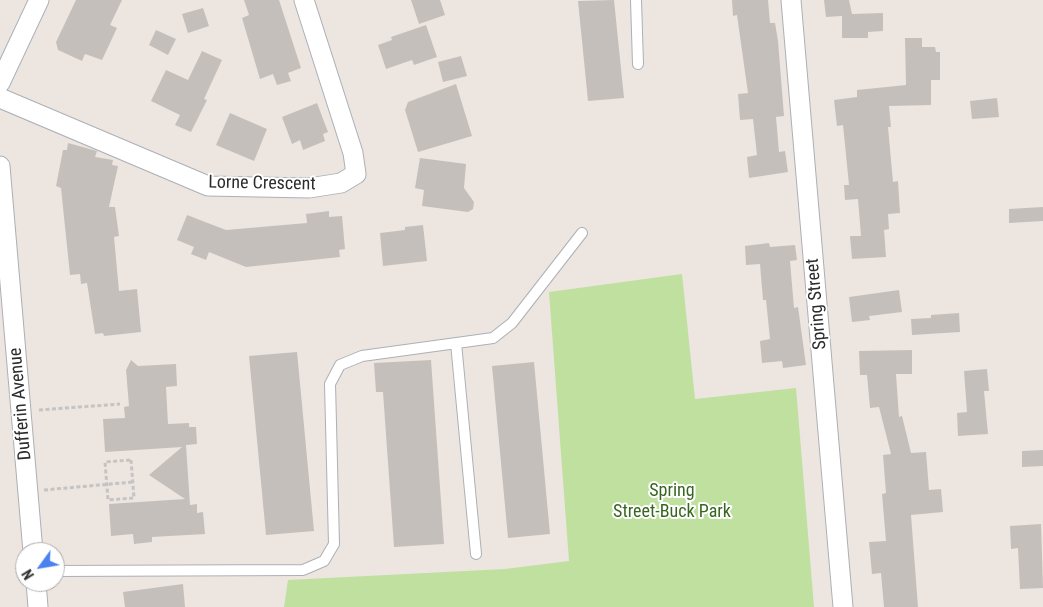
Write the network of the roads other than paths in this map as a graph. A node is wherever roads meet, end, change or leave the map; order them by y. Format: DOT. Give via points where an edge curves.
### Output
graph roads {
  1 [pos="39,0"];
  2 [pos="304,0"];
  3 [pos="636,0"];
  4 [pos="791,0"];
  5 [pos="638,64"];
  6 [pos="0,83"];
  7 [pos="0,98"];
  8 [pos="0,166"];
  9 [pos="582,233"];
  10 [pos="456,343"];
  11 [pos="32,542"];
  12 [pos="476,554"];
  13 [pos="65,571"];
  14 [pos="37,592"];
  15 [pos="38,607"];
  16 [pos="843,607"];
  1 -- 6 [label="street"];
  2 -- 7 [label="street, Lorne Crescent" via="353,153 356,174 341,183 309,188 208,186"];
  3 -- 5 [label="lane"];
  4 -- 16 [label="street, Spring Street"];
  8 -- 11 [label="street, Dufferin Avenue"];
  9 -- 10 [label="lane" via="512,322 493,338"];
  10 -- 12 [label="lane"];
  10 -- 13 [label="lane" via="362,356 340,365 330,384 334,544 324,561 303,570"];
  14 -- 15 [label="street"];
}
